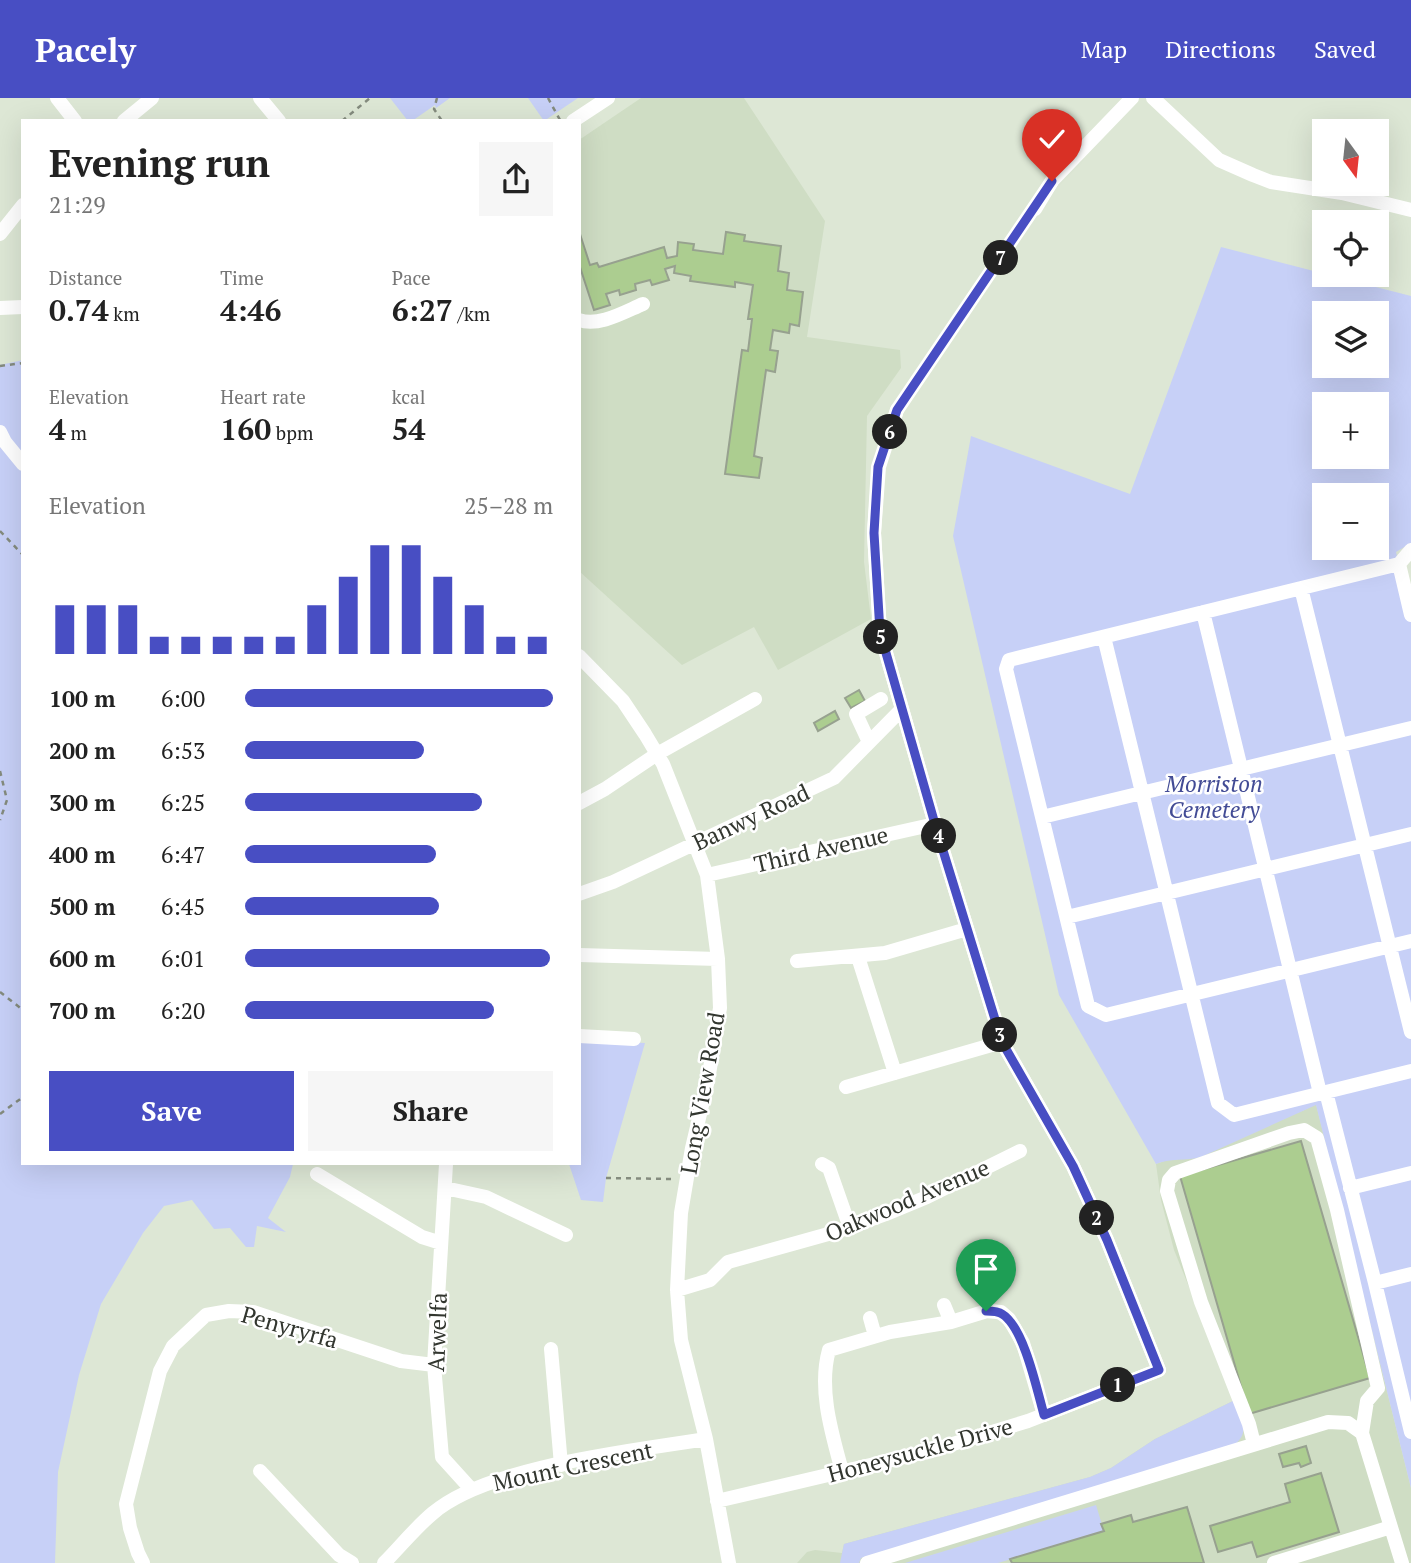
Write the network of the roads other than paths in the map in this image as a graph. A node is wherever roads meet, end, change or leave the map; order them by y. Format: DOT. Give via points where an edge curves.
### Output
graph roads {
  1 [pos="57,98"];
  2 [pos="152,98"];
  3 [pos="260,98"];
  4 [pos="608,98"];
  5 [pos="1132,98"];
  6 [pos="1153,98"];
  7 [pos="73,119"];
  8 [pos="126,119"];
  9 [pos="277,119"];
  10 [pos="576,119"];
  11 [pos="21,208"];
  12 [pos="1035,209"];
  13 [pos="1411,210"];
  14 [pos="0,234"];
  15 [pos="643,304"];
  16 [pos="21,307"];
  17 [pos="0,309"];
  18 [pos="581,321"];
  19 [pos="897,410"];
  20 [pos="0,432"];
  21 [pos="21,462"];
  22 [pos="1411,550"];
  23 [pos="1399,564"];
  24 [pos="1301,588"];
  25 [pos="1203,612"];
  26 [pos="1411,615"];
  27 [pos="1104,637"];
  28 [pos="581,658"];
  29 [pos="755,699"];
  30 [pos="881,699"];
  31 [pos="902,709"];
  32 [pos="1411,728"];
  33 [pos="869,742"];
  34 [pos="1340,745"];
  35 [pos="657,754"];
  36 [pos="1242,769"];
  37 [pos="1142,793"];
  38 [pos="581,802"];
  39 [pos="1042,817"];
  40 [pos="935,824"];
  41 [pos="1411,834"];
  42 [pos="694,843"];
  43 [pos="1365,845"];
  44 [pos="1267,869"];
  45 [pos="707,875"];
  46 [pos="581,893"];
  47 [pos="1167,893"];
  48 [pos="1067,918"];
  49 [pos="967,929"];
  50 [pos="1411,941"];
  51 [pos="1390,946"];
  52 [pos="581,955"];
  53 [pos="858,957"];
  54 [pos="718,959"];
  55 [pos="797,961"];
  56 [pos="1292,970"];
  57 [pos="1192,994"];
  58 [pos="1411,1032"];
  59 [pos="581,1036"];
  60 [pos="634,1039"];
  61 [pos="1002,1042"];
  62 [pos="1411,1071"];
  63 [pos="895,1073"];
  64 [pos="846,1087"];
  65 [pos="1323,1092"];
  66 [pos="1020,1151"];
  67 [pos="822,1164"];
  68 [pos="446,1165"];
  69 [pos="1411,1173"];
  70 [pos="317,1174"];
  71 [pos="445,1188"];
  72 [pos="1350,1188"];
  73 [pos="850,1228"];
  74 [pos="566,1235"];
  75 [pos="441,1243"];
  76 [pos="1411,1274"];
  77 [pos="1375,1283"];
  78 [pos="677,1290"];
  79 [pos="944,1305"];
  80 [pos="870,1318"];
  81 [pos="951,1322"];
  82 [pos="874,1336"];
  83 [pos="551,1349"];
  84 [pos="434,1365"];
  85 [pos="1405,1379"];
  86 [pos="1044,1415"];
  87 [pos="1411,1432"];
  88 [pos="1362,1433"];
  89 [pos="706,1439"];
  90 [pos="1254,1444"];
  91 [pos="562,1465"];
  92 [pos="260,1471"];
  93 [pos="842,1471"];
  94 [pos="471,1489"];
  95 [pos="717,1501"];
  96 [pos="1391,1527"];
  97 [pos="143,1563"];
  98 [pos="352,1563"];
  99 [pos="384,1563"];
  100 [pos="729,1563"];
  101 [pos="867,1563"];
  102 [pos="1274,1563"];
  103 [pos="1402,1563"];
  1 -- 7 [label="street"];
  2 -- 8 [label="street"];
  3 -- 9 [label="street"];
  4 -- 10 [label="street"];
  5 -- 12 [label="street" via="1052,181"];
  6 -- 13 [label="street" via="1219,160 1241,170 1271,182"];
  11 -- 14 [label="street"];
  15 -- 18 [label="street" via="601,320"];
  16 -- 17 [label="street"];
  19 -- 31 [label="street" via="878,467 874,533 880,632"];
  20 -- 21 [label="street"];
  22 -- 23 [label="street"];
  23 -- 24 [label="street"];
  23 -- 26 [label="street"];
  24 -- 25 [label="street"];
  24 -- 34 [label="street"];
  25 -- 27 [label="street"];
  25 -- 36 [label="street"];
  27 -- 37 [label="street"];
  27 -- 39 [label="street" via="1009,660 1006,669"];
  28 -- 35 [label="street, Long View Road" via="623,701"];
  29 -- 35 [label="street"];
  30 -- 33 [label="street" via="856,714"];
  31 -- 33 [label="street, Banwy Road"];
  31 -- 40 [label="street"];
  32 -- 34 [label="street"];
  33 -- 42 [label="street, Banwy Road" via="834,778"];
  34 -- 36 [label="street"];
  34 -- 43 [label="street"];
  35 -- 38 [label="street"];
  35 -- 42 [label="street, Long View Road"];
  36 -- 37 [label="street"];
  36 -- 44 [label="street"];
  37 -- 39 [label="street"];
  37 -- 47 [label="street"];
  39 -- 48 [label="street"];
  40 -- 45 [label="street, Third Avenue"];
  40 -- 49 [label="street"];
  41 -- 43 [label="street"];
  42 -- 45 [label="street, Long View Road"];
  42 -- 46 [label="street, Banwy Road"];
  43 -- 44 [label="street"];
  43 -- 51 [label="street"];
  44 -- 47 [label="street"];
  44 -- 56 [label="street"];
  45 -- 54 [label="street, Long View Road"];
  47 -- 48 [label="street"];
  47 -- 57 [label="street"];
  48 -- 57 [label="street" via="1088,1006 1106,1015"];
  49 -- 53 [label="street"];
  49 -- 61 [label="street"];
  50 -- 51 [label="street"];
  51 -- 56 [label="street"];
  51 -- 58 [label="street"];
  52 -- 54 [label="street"];
  53 -- 55 [label="street"];
  53 -- 63 [label="street"];
  54 -- 78 [label="street, Long View Road" via="720,1008 681,1213"];
  56 -- 57 [label="street"];
  56 -- 65 [label="street"];
  57 -- 65 [label="street" via="1219,1103 1234,1115"];
  59 -- 60 [label="street"];
  61 -- 63 [label="street"];
  61 -- 86 [label="street, Honeysuckle Drive" via="1073,1166 1159,1370"];
  62 -- 65 [label="street"];
  63 -- 64 [label="street"];
  65 -- 72 [label="street"];
  66 -- 73 [label="street, Oakwood Avenue" via="927,1197"];
  67 -- 73 [label="street" via="829,1168"];
  68 -- 71 [label="street, Arwelfa"];
  69 -- 72 [label="street"];
  70 -- 75 [label="street" via="422,1237"];
  71 -- 74 [label="street" via="486,1197"];
  71 -- 75 [label="street, Arwelfa"];
  72 -- 77 [label="street"];
  73 -- 78 [label="street, Oakwood Avenue" via="728,1262 709,1280"];
  75 -- 84 [label="street, Arwelfa"];
  76 -- 77 [label="street"];
  77 -- 85 [label="street"];
  78 -- 89 [label="street, Long View Road" via="681,1340"];
  79 -- 81 [label="street"];
  80 -- 82 [label="street"];
  81 -- 82 [label="street"];
  81 -- 86 [label="street" via="986,1311 1000,1312 1009,1319 1023,1343"];
  82 -- 93 [label="street" via="829,1350 825,1363 831,1430"];
  83 -- 91 [label="street"];
  84 -- 94 [label="street, Arwelfa" via="442,1457"];
  84 -- 97 [label="street, Penyryrfa" via="401,1361 253,1312 206,1314 173,1346 160,1371 131,1477 126,1504"];
  85 -- 87 [label="street"];
  86 -- 93 [label="street, Honeysuckle Drive" via="930,1451"];
  88 -- 90 [label="street" via="1348,1423 1328,1422"];
  88 -- 90 [label="street" via="1367,1401 1378,1388 1317,1138 1304,1130 1175,1173 1167,1191 1201,1301"];
  88 -- 96 [label="street"];
  89 -- 91 [label="street, Mount Crescent"];
  89 -- 95 [label="street, Long View Road"];
  90 -- 101 [label="street"];
  91 -- 94 [label="street, Mount Crescent"];
  92 -- 98 [label="street" via="339,1555"];
  93 -- 95 [label="street, Honeysuckle Drive"];
  94 -- 99 [label="street, Mount Crescent" via="434,1512"];
  95 -- 100 [label="street, Long View Road"];
  96 -- 102 [label="street"];
  96 -- 103 [label="street"];
}
